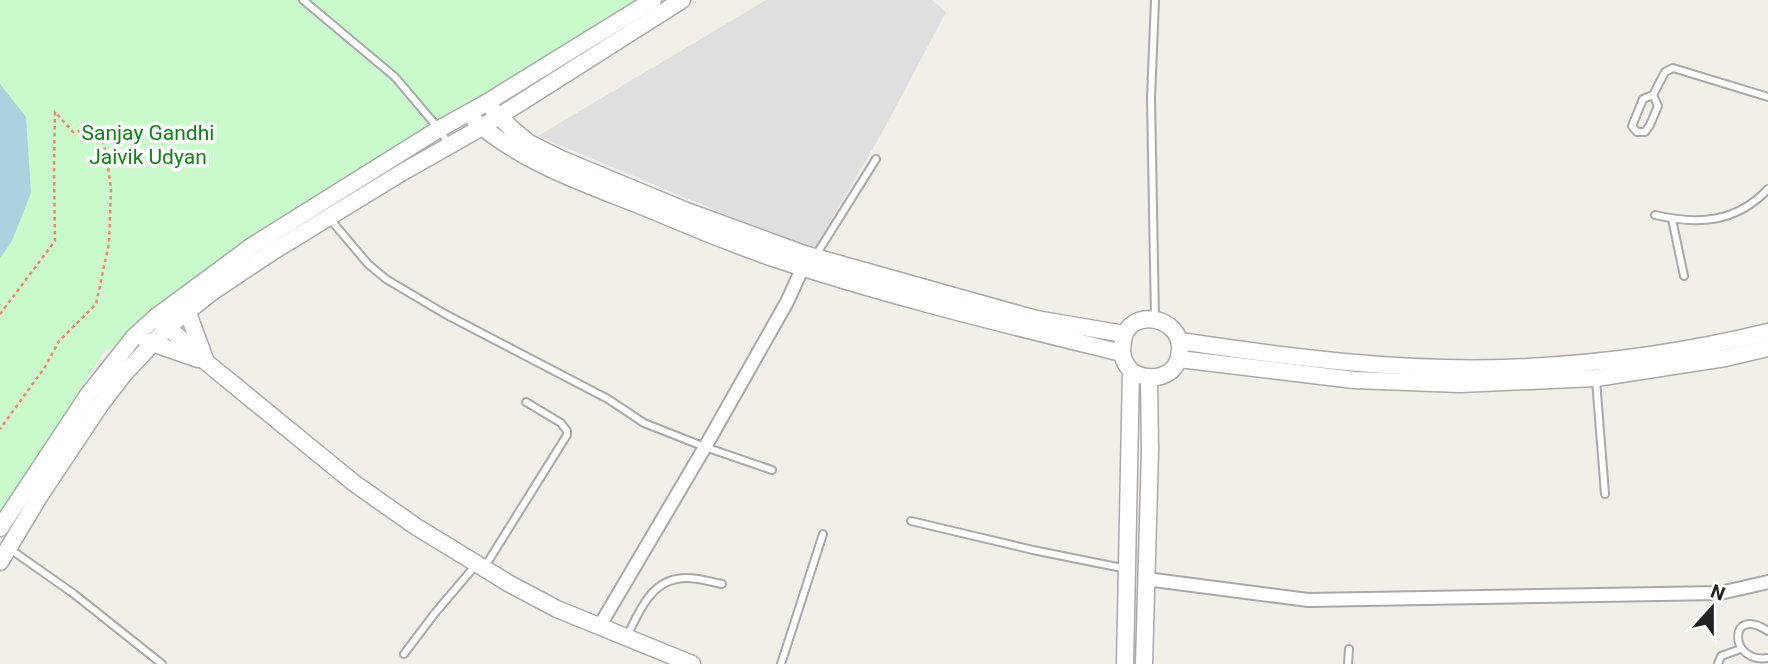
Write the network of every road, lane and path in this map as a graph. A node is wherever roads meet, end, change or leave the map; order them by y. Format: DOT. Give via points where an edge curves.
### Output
graph roads {
  1 [pos="303,0"];
  2 [pos="653,0"];
  3 [pos="682,0"];
  4 [pos="1155,0"];
  5 [pos="1653,95"];
  6 [pos="1768,97"];
  7 [pos="486,103"];
  8 [pos="467,114"];
  9 [pos="499,116"];
  10 [pos="482,127"];
  11 [pos="439,129"];
  12 [pos="450,146"];
  13 [pos="876,159"];
  14 [pos="1768,189"];
  15 [pos="1655,215"];
  16 [pos="329,218"];
  17 [pos="1672,219"];
  18 [pos="809,262"];
  19 [pos="1684,276"];
  20 [pos="185,305"];
  21 [pos="0,314"];
  22 [pos="1155,319"];
  23 [pos="162,322"];
  24 [pos="1768,332"];
  25 [pos="1124,334"];
  26 [pos="134,337"];
  27 [pos="1180,341"];
  28 [pos="153,344"];
  29 [pos="1768,348"];
  30 [pos="1121,353"];
  31 [pos="1179,359"];
  32 [pos="206,362"];
  33 [pos="1131,370"];
  34 [pos="1149,378"];
  35 [pos="1596,378"];
  36 [pos="526,402"];
  37 [pos="0,429"];
  38 [pos="705,447"];
  39 [pos="772,470"];
  40 [pos="1605,494"];
  41 [pos="911,522"];
  42 [pos="0,528"];
  43 [pos="823,534"];
  44 [pos="4,555"];
  45 [pos="480,567"];
  46 [pos="1127,569"];
  47 [pos="1146,579"];
  48 [pos="1768,582"];
  49 [pos="722,584"];
  50 [pos="599,626"];
  51 [pos="1768,631"];
  52 [pos="626,637"];
  53 [pos="1349,649"];
  54 [pos="1738,650"];
  55 [pos="404,654"];
  56 [pos="1768,658"];
  57 [pos="162,664"];
  58 [pos="692,664"];
  59 [pos="781,664"];
  60 [pos="1125,664"];
  61 [pos="1144,664"];
  62 [pos="1348,664"];
  63 [pos="1718,664"];
  1 -- 11 [label="lane" via="396,77"];
  2 -- 7 [label="street"];
  3 -- 9 [label="street"];
  4 -- 22 [label="lane" via="1151,99"];
  5 -- 5 [label="lane" via="1643,99 1633,130 1645,132 1650,125 1658,106"];
  5 -- 6 [label="lane" via="1661,77 1673,68"];
  7 -- 8 [label="street"];
  7 -- 9 [label="street"];
  8 -- 10 [label="street"];
  8 -- 11 [label="street"];
  9 -- 10 [label="street"];
  9 -- 18 [label="street" via="530,143 561,159"];
  10 -- 12 [label="street"];
  10 -- 18 [label="street" via="545,166 718,237"];
  11 -- 12 [label="lane"];
  11 -- 20 [label="street" via="252,246"];
  12 -- 16 [label="street"];
  13 -- 18 [label="lane"];
  14 -- 17 [label="lane" via="1758,200 1731,214 1698,221"];
  15 -- 17 [label="lane"];
  16 -- 20 [label="street"];
  16 -- 38 [label="lane" via="386,279 644,423"];
  17 -- 19 [label="lane"];
  18 -- 25 [label="street" via="1035,318"];
  18 -- 30 [label="street" via="970,316"];
  18 -- 38 [label="street"];
  20 -- 23 [label="street"];
  20 -- 32 [label="street"];
  21 -- 37 [label="path" via="55,241 55,113 73,132 99,128 111,188 109,243 96,304 59,341"];
  22 -- 25 [label="street" via="1137,321"];
  22 -- 27 [label="street" via="1171,326"];
  23 -- 26 [label="street"];
  23 -- 28 [label="street"];
  23 -- 32 [label="street"];
  24 -- 27 [label="street" via="1662,354 1504,368 1383,365"];
  25 -- 30 [label="street"];
  26 -- 28 [label="street"];
  26 -- 42 [label="street" via="88,396"];
  27 -- 31 [label="street"];
  28 -- 32 [label="street"];
  28 -- 44 [label="street" via="101,404"];
  29 -- 35 [label="street"];
  30 -- 33 [label="street"];
  31 -- 34 [label="street" via="1167,373"];
  31 -- 35 [label="street" via="1408,383"];
  32 -- 45 [label="street" via="354,483"];
  33 -- 34 [label="street"];
  33 -- 46 [label="street"];
  34 -- 47 [label="street"];
  35 -- 40 [label="lane"];
  36 -- 45 [label="lane" via="561,424 567,435"];
  38 -- 39 [label="lane"];
  38 -- 50 [label="street"];
  41 -- 46 [label="lane"];
  43 -- 59 [label="lane"];
  44 -- 57 [label="lane" via="74,594"];
  45 -- 50 [label="street"];
  45 -- 55 [label="lane" via="435,613"];
  46 -- 60 [label="street"];
  47 -- 48 [label="street" via="1308,600 1720,593"];
  47 -- 61 [label="street"];
  49 -- 52 [label="lane" via="678,578 666,582 647,599"];
  50 -- 52 [label="street"];
  51 -- 54 [label="lane" via="1755,626 1744,629"];
  52 -- 58 [label="street"];
  53 -- 62 [label="lane"];
  54 -- 56 [label="lane" via="1749,662"];
  54 -- 63 [label="lane" via="1721,656"];
}
